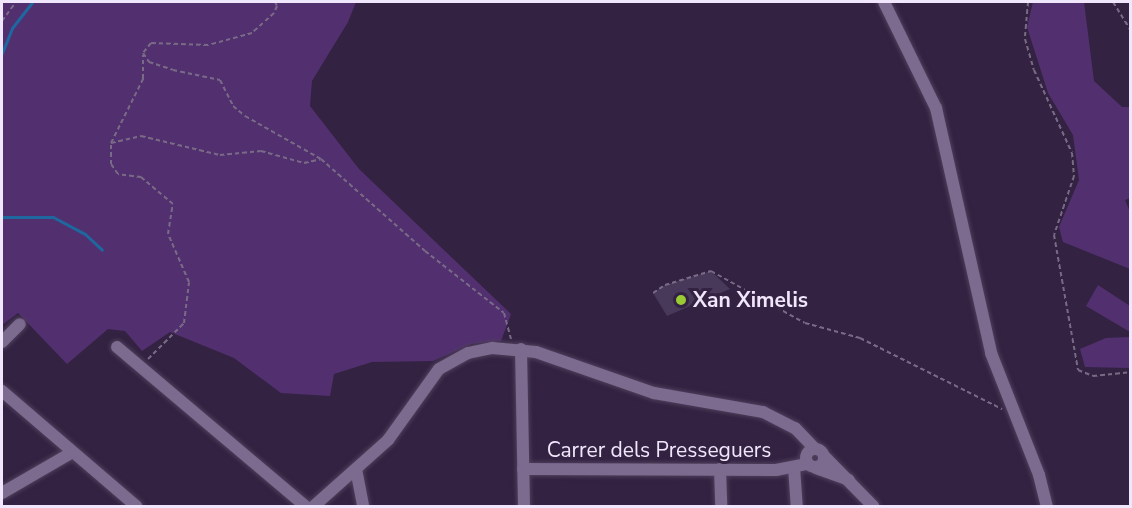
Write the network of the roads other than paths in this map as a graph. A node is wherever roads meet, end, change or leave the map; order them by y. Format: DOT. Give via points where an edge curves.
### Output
graph roads {
  1 [pos="884,2"];
  2 [pos="20,324"];
  3 [pos="2,342"];
  4 [pos="117,347"];
  5 [pos="517,349"];
  6 [pos="2,391"];
  7 [pos="71,453"];
  8 [pos="813,458"];
  9 [pos="794,467"];
  10 [pos="356,469"];
  11 [pos="523,469"];
  12 [pos="720,469"];
  13 [pos="2,492"];
  14 [pos="136,507"];
  15 [pos="305,507"];
  16 [pos="314,507"];
  17 [pos="363,507"];
  18 [pos="524,507"];
  19 [pos="721,507"];
  20 [pos="797,507"];
  21 [pos="873,507"];
  22 [pos="1047,507"];
  1 -- 22 [label="street" via="936,108 991,352"];
  2 -- 3 [label="street"];
  4 -- 15 [label="street"];
  5 -- 8 [label="street" via="654,393 763,412 799,432"];
  5 -- 10 [label="street" via="468,353 440,369 388,440"];
  5 -- 11 [label="street"];
  6 -- 7 [label="street"];
  7 -- 13 [label="street"];
  7 -- 14 [label="street"];
  8 -- 9 [label="street, Carrer dels Presseguers"];
  8 -- 21 [label="street" via="849,480"];
  9 -- 12 [label="street, Carrer dels Presseguers"];
  9 -- 20 [label="street"];
  10 -- 16 [label="street"];
  10 -- 17 [label="street"];
  11 -- 12 [label="street, Carrer dels Presseguers"];
  11 -- 18 [label="street"];
  12 -- 19 [label="street"];
}
